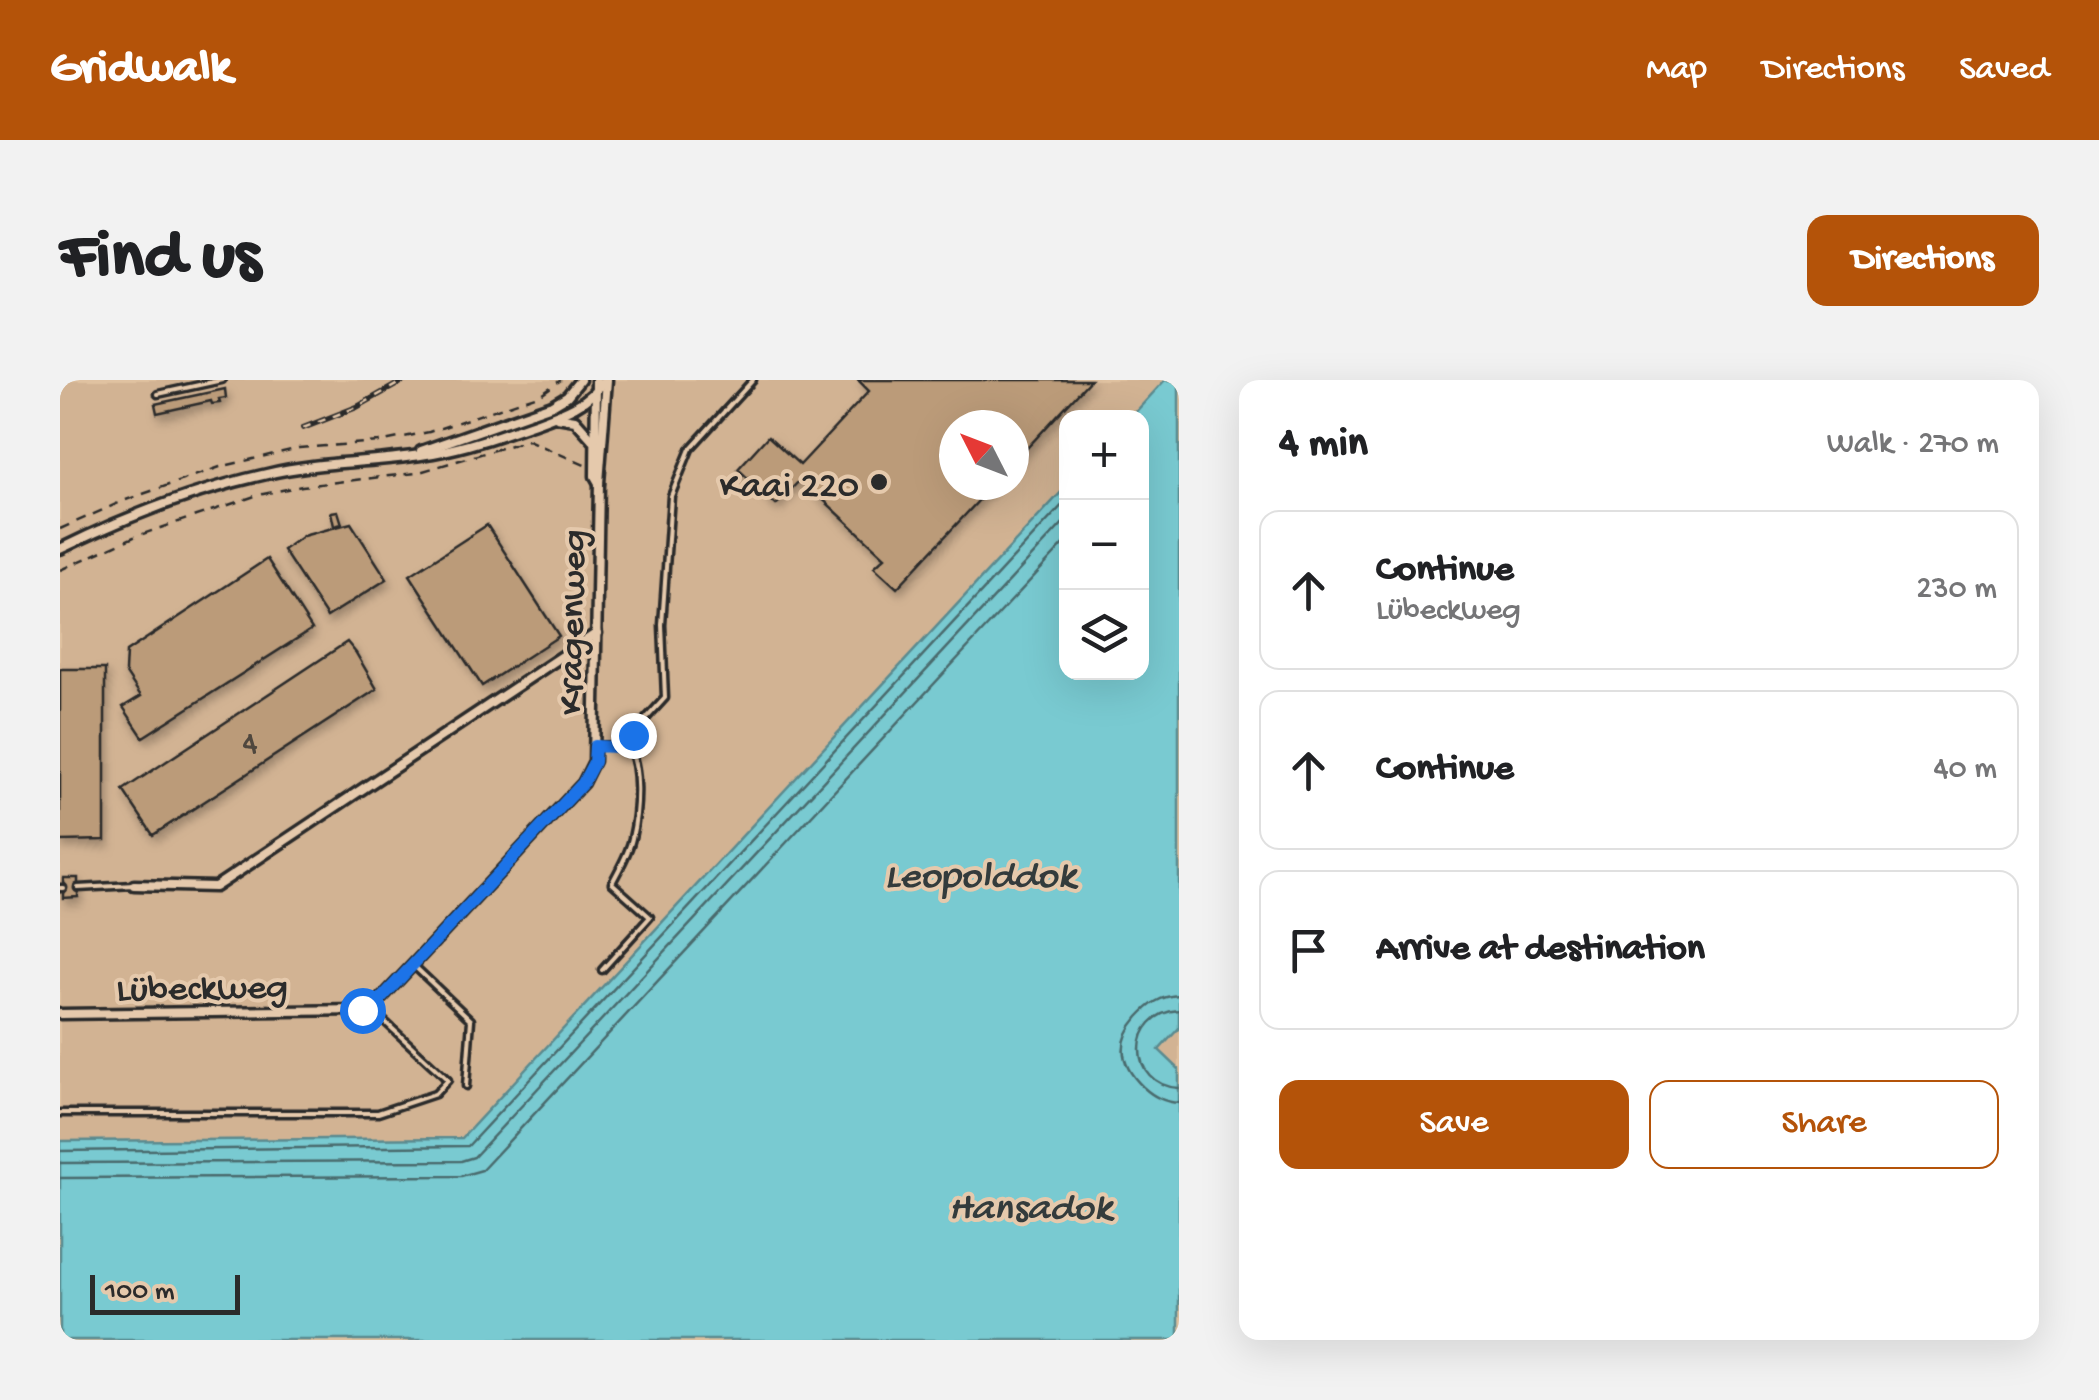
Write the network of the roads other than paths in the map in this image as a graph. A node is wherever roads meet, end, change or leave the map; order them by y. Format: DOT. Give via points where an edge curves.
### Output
graph roads {
  1 [pos="222,380"];
  2 [pos="580,380"];
  3 [pos="596,380"];
  4 [pos="605,380"];
  5 [pos="754,380"];
  6 [pos="595,393"];
  7 [pos="158,394"];
  8 [pos="552,404"];
  9 [pos="579,404"];
  10 [pos="595,415"];
  11 [pos="547,419"];
  12 [pos="602,442"];
  13 [pos="595,450"];
  14 [pos="412,456"];
  15 [pos="599,482"];
  16 [pos="60,549"];
  17 [pos="596,633"];
  18 [pos="626,742"];
  19 [pos="595,746"];
  20 [pos="134,886"];
  21 [pos="78,888"];
  22 [pos="413,965"];
  23 [pos="602,970"];
  24 [pos="369,1007"];
  25 [pos="60,1014"];
  26 [pos="466,1086"];
  27 [pos="60,1113"];
  1 -- 7 [label="lane"];
  2 -- 8 [label="street"];
  3 -- 6 [label="street, Kragenweg"];
  4 -- 6 [label="street, Kragenweg"];
  4 -- 12 [label="street, Kragenweg"];
  5 -- 18 [label="lane" via="690,449 671,496 662,625 666,691"];
  6 -- 9 [label="street, Kragenweg"];
  6 -- 10 [label="street, Kragenweg"];
  8 -- 9 [label="street"];
  8 -- 14 [label="street"];
  9 -- 10 [label="street"];
  9 -- 11 [label="street, Kragenweg"];
  10 -- 12 [label="street"];
  10 -- 13 [label="street, Kragenweg"];
  11 -- 13 [label="street" via="575,420"];
  11 -- 14 [label="street, Kragenweg"];
  12 -- 15 [label="street, Kragenweg"];
  13 -- 15 [label="street, Kragenweg"];
  14 -- 16 [label="street" via="235,482"];
  15 -- 17 [label="street, Kragenweg"];
  17 -- 19 [label="street, Kragenweg"];
  17 -- 20 [label="street" via="214,887"];
  18 -- 19 [label="lane"];
  18 -- 23 [label="lane" via="634,752 636,801 632,840 612,883 650,916"];
  19 -- 22 [label="street, Kragenweg" via="583,783"];
  20 -- 21 [label="lane"];
  22 -- 24 [label="street"];
  22 -- 26 [label="lane" via="471,1020"];
  24 -- 25 [label="street, Lübeckweg"];
  24 -- 27 [label="lane" via="448,1080 435,1094 378,1113"];
}
